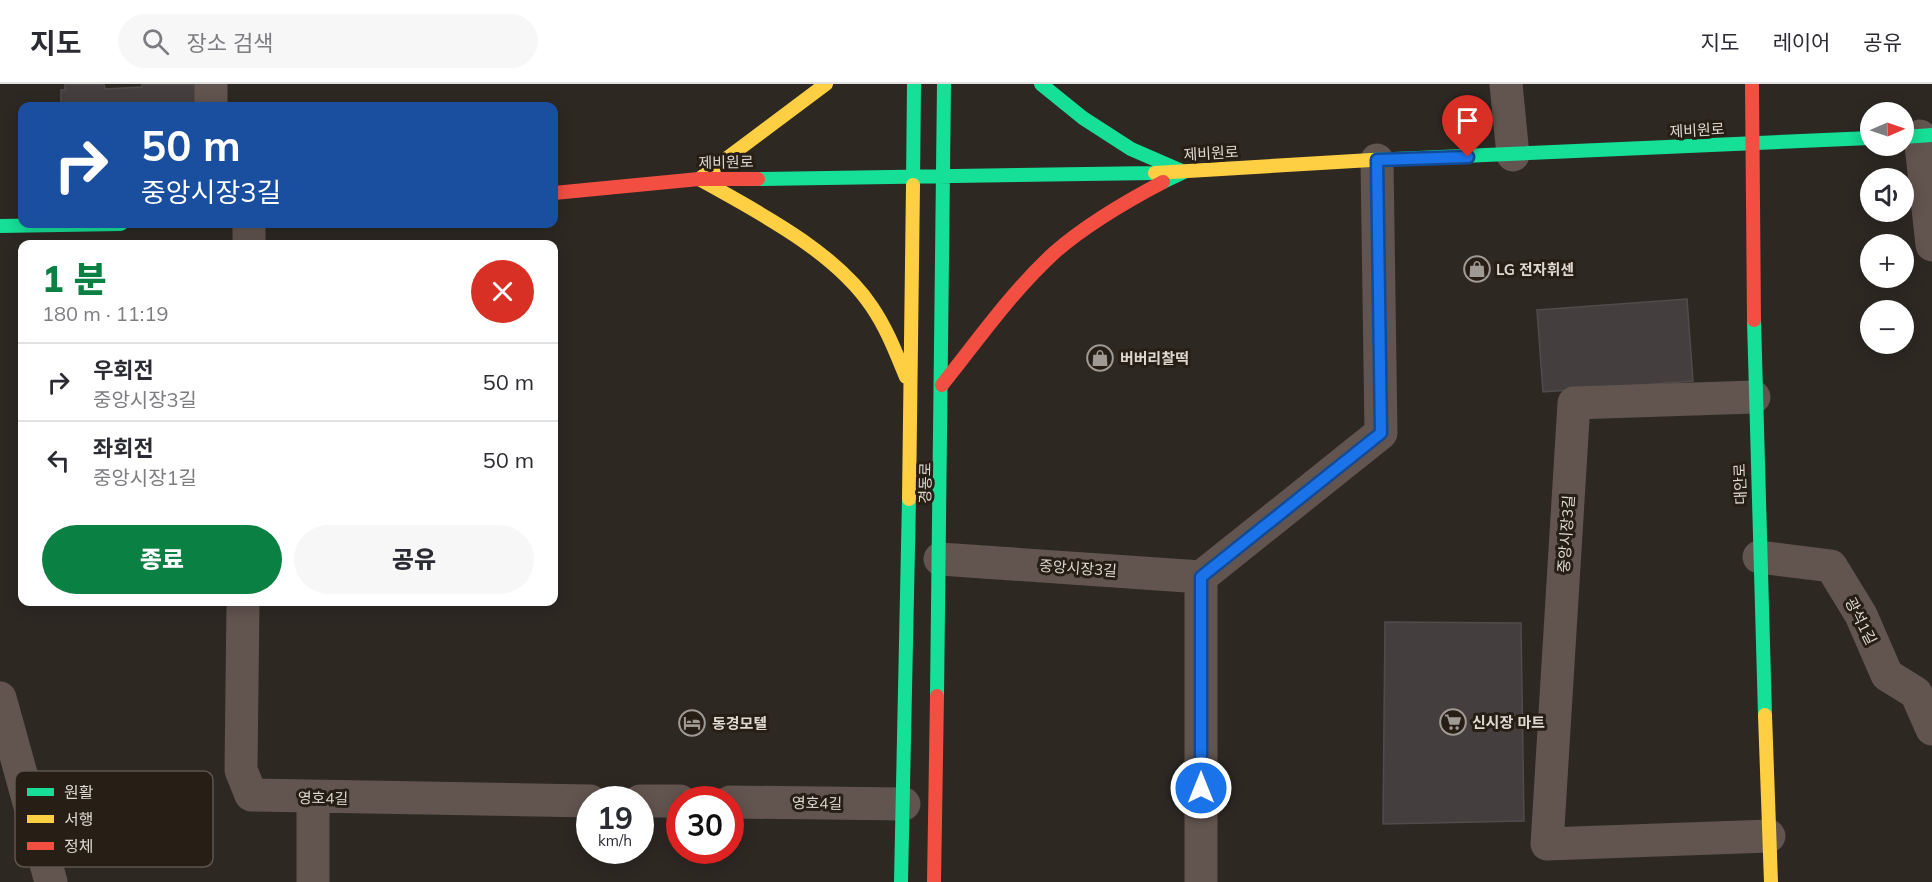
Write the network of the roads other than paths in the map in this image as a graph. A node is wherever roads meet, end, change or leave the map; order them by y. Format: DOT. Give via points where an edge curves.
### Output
graph roads {
  1 [pos="211,84"];
  2 [pos="826,84"];
  3 [pos="914,84"];
  4 [pos="944,84"];
  5 [pos="1041,84"];
  6 [pos="1506,84"];
  7 [pos="1752,84"];
  8 [pos="211,102"];
  9 [pos="1918,136"];
  10 [pos="1860,139"];
  11 [pos="1752,144"];
  12 [pos="1513,155"];
  13 [pos="1377,160"];
  14 [pos="1184,172"];
  15 [pos="912,177"];
  16 [pos="941,177"];
  17 [pos="699,179"];
  18 [pos="558,193"];
  19 [pos="0,226"];
  20 [pos="18,226"];
  21 [pos="1932,245"];
  22 [pos="942,385"];
  23 [pos="911,390"];
  24 [pos="1754,397"];
  25 [pos="1759,557"];
  26 [pos="940,558"];
  27 [pos="1201,577"];
  28 [pos="243,606"];
  29 [pos="0,698"];
  30 [pos="1932,729"];
  31 [pos="20,771"];
  32 [pos="313,797"];
  33 [pos="576,801"];
  34 [pos="744,802"];
  35 [pos="904,804"];
  36 [pos="1769,836"];
  37 [pos="47,867"];
  38 [pos="51,882"];
  39 [pos="314,882"];
  40 [pos="901,882"];
  41 [pos="933,882"];
  42 [pos="1201,882"];
  43 [pos="1771,882"];
  1 -- 8 [label="street"];
  2 -- 17 [label="street"];
  3 -- 15 [label="street, 경동로"];
  4 -- 16 [label="street, 경동로"];
  5 -- 14 [label="street" via="1131,150"];
  6 -- 12 [label="street"];
  7 -- 11 [label="street, 대안로"];
  9 -- 21 [label="street"];
  10 -- 11 [label="street, 제비원로"];
  11 -- 12 [label="street, 제비원로"];
  11 -- 24 [label="street, 대안로"];
  12 -- 13 [label="street, 제비원로"];
  13 -- 14 [label="street, 제비원로"];
  13 -- 27 [label="street" via="1381,433"];
  14 -- 16 [label="street, 제비원로"];
  14 -- 22 [label="street" via="1131,198 1080,232 1040,267"];
  15 -- 16 [label="street, 제비원로"];
  15 -- 17 [label="street, 제비원로"];
  15 -- 23 [label="street, 경동로"];
  16 -- 22 [label="street, 경동로"];
  17 -- 18 [label="street, 제비원로"];
  17 -- 23 [label="street" via="788,229 837,269 871,305 892,342"];
  19 -- 20 [label="street"];
  22 -- 26 [label="street, 경동로"];
  23 -- 35 [label="street, 경동로"];
  24 -- 25 [label="street, 대안로"];
  24 -- 36 [label="street, 중앙시장3길" via="1574,403 1547,844"];
  25 -- 30 [label="street, 광석1길" via="1831,566 1861,615 1887,675 1916,693"];
  25 -- 36 [label="street, 대안로"];
  26 -- 27 [label="street, 중앙시장3길"];
  26 -- 41 [label="street, 경동로"];
  27 -- 42 [label="street"];
  28 -- 32 [label="street, 영호4길" via="241,770 251,795"];
  29 -- 31 [label="street"];
  32 -- 33 [label="street, 영호4길"];
  32 -- 39 [label="street"];
  34 -- 35 [label="street, 영호4길"];
  35 -- 40 [label="street, 경동로"];
  36 -- 43 [label="street, 대안로"];
  37 -- 38 [label="street"];
}
